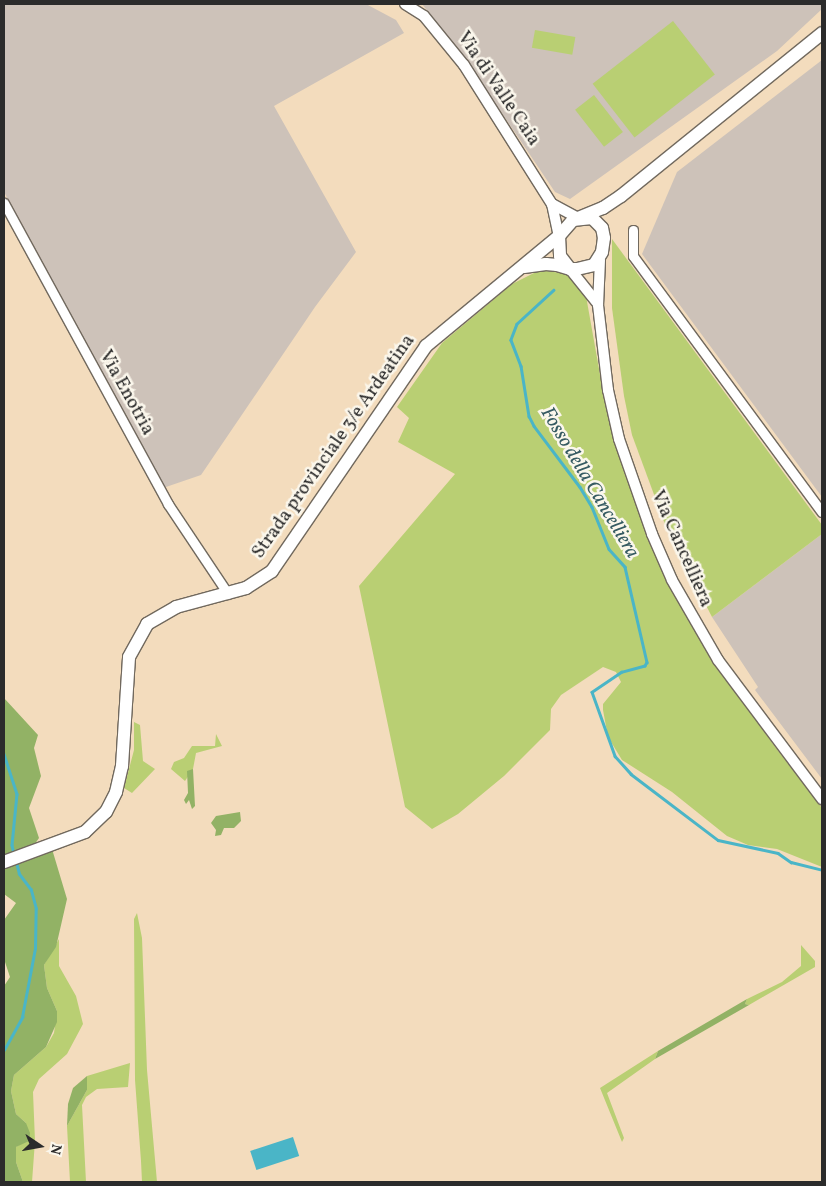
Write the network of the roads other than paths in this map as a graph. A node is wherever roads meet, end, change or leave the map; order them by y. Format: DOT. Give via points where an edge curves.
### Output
graph roads {
  1 [pos="404,4"];
  2 [pos="822,33"];
  3 [pos="621,196"];
  4 [pos="4,202"];
  5 [pos="552,204"];
  6 [pos="578,218"];
  7 [pos="634,230"];
  8 [pos="604,232"];
  9 [pos="560,236"];
  10 [pos="600,260"];
  11 [pos="520,269"];
  12 [pos="570,269"];
  13 [pos="598,305"];
  14 [pos="822,512"];
  15 [pos="228,594"];
  16 [pos="822,799"];
  17 [pos="4,862"];
  1 -- 5 [label="street, Via di Valle Caia" via="424,16 464,65"];
  2 -- 3 [label="main road"];
  3 -- 6 [label="main road"];
  3 -- 8 [label="main road" via="609,212"];
  4 -- 15 [label="street, Via Enotria" via="168,504"];
  5 -- 6 [label="street, Via di Valle Caia"];
  5 -- 9 [label="street, Via di Valle Caia"];
  6 -- 8 [label="main road" via="595,220"];
  6 -- 9 [label="main road" via="567,225"];
  7 -- 14 [label="street" via="633,256"];
  8 -- 10 [label="main road"];
  9 -- 11 [label="main road, Strada provinciale 3/e Ardeatina"];
  9 -- 12 [label="main road" via="560,256"];
  10 -- 12 [label="main road" via="584,269"];
  10 -- 13 [label="street, Via Cancelliera"];
  11 -- 12 [label="main road" via="546,264"];
  11 -- 15 [label="main road, Strada provinciale 3/e Ardeatina" via="426,346 277,566 252,585"];
  12 -- 13 [label="street, Via Cancelliera" via="586,285"];
  13 -- 16 [label="street, Via Cancelliera" via="608,390 619,438 652,534 672,580 718,660"];
  15 -- 17 [label="main road, Strada provinciale 3/e Ardeatina" via="170,609 142,630 128,662 124,750 111,803 90,828"];
}
